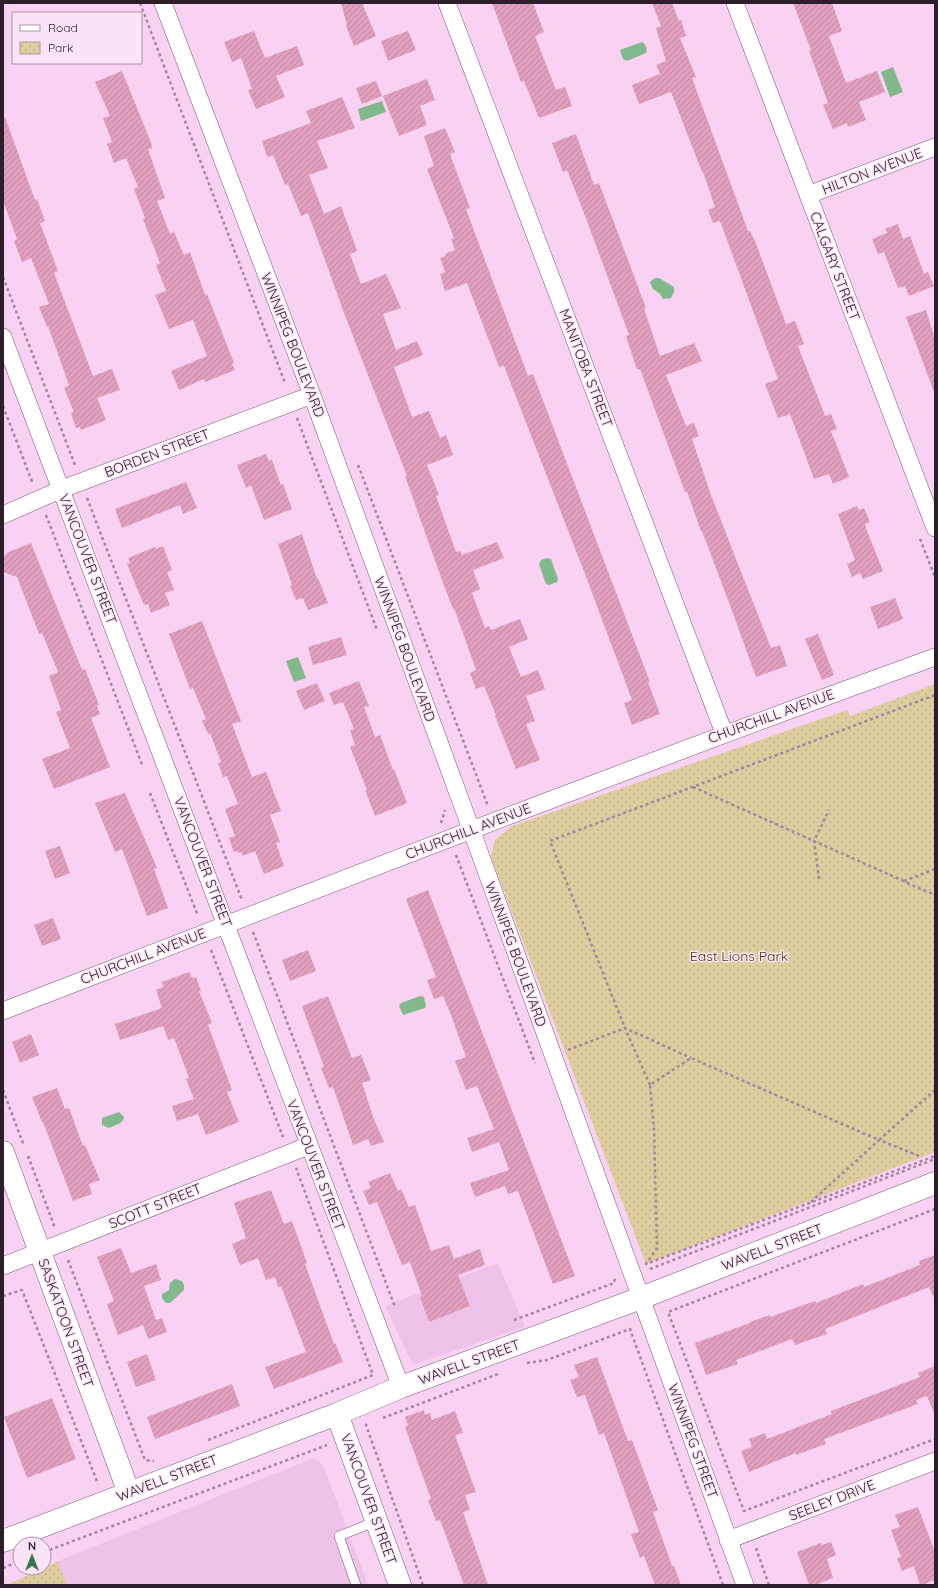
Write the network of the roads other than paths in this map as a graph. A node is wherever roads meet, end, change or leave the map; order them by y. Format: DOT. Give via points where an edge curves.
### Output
graph roads {
  1 [pos="163,3"];
  2 [pos="447,3"];
  3 [pos="735,3"];
  4 [pos="935,147"];
  5 [pos="808,195"];
  6 [pos="3,337"];
  7 [pos="312,394"];
  8 [pos="62,489"];
  9 [pos="3,515"];
  10 [pos="935,528"];
  11 [pos="935,657"];
  12 [pos="724,733"];
  13 [pos="471,829"];
  14 [pos="226,924"];
  15 [pos="3,1011"];
  16 [pos="308,1146"];
  17 [pos="3,1152"];
  18 [pos="935,1183"];
  19 [pos="40,1252"];
  20 [pos="3,1266"];
  21 [pos="641,1298"];
  22 [pos="401,1388"];
  23 [pos="337,1414"];
  24 [pos="935,1461"];
  25 [pos="129,1493"];
  26 [pos="376,1521"];
  27 [pos="728,1540"];
  28 [pos="3,1541"];
  29 [pos="356,1585"];
  30 [pos="400,1585"];
  31 [pos="745,1585"];
  1 -- 7 [label="street, WINNIPEG BOULEVARD"];
  2 -- 12 [label="street, MANITOBA STREET"];
  3 -- 5 [label="street, CALGARY STREET"];
  4 -- 5 [label="street, HILTON AVENUE"];
  5 -- 10 [label="street, CALGARY STREET"];
  6 -- 8 [label="street, VANCOUVER STREET"];
  7 -- 8 [label="street, BORDEN STREET"];
  7 -- 13 [label="street, WINNIPEG BOULEVARD"];
  8 -- 9 [label="street, BORDEN STREET"];
  8 -- 14 [label="street, VANCOUVER STREET"];
  11 -- 12 [label="street, CHURCHILL AVENUE"];
  12 -- 13 [label="street, CHURCHILL AVENUE"];
  13 -- 14 [label="street, CHURCHILL AVENUE"];
  13 -- 21 [label="street, WINNIPEG BOULEVARD"];
  14 -- 15 [label="street, CHURCHILL AVENUE"];
  14 -- 16 [label="street, VANCOUVER STREET"];
  16 -- 19 [label="street, SCOTT STREET"];
  16 -- 22 [label="street, VANCOUVER STREET"];
  17 -- 19 [label="street, SASKATOON STREET"];
  18 -- 21 [label="street, WAVELL STREET"];
  19 -- 20 [label="street, SCOTT STREET"];
  19 -- 25 [label="street, SASKATOON STREET"];
  21 -- 22 [label="street, WAVELL STREET"];
  21 -- 27 [label="street, WINNIPEG STREET"];
  22 -- 23 [label="street, WAVELL STREET"];
  23 -- 25 [label="street, WAVELL STREET"];
  23 -- 26 [label="street, VANCOUVER STREET"];
  24 -- 27 [label="street, SEELEY DRIVE"];
  25 -- 28 [label="street, WAVELL STREET"];
  26 -- 29 [label="lane" via="339,1536"];
  26 -- 30 [label="street, VANCOUVER STREET"];
  27 -- 31 [label="street, WINNIPEG STREET"];
}
